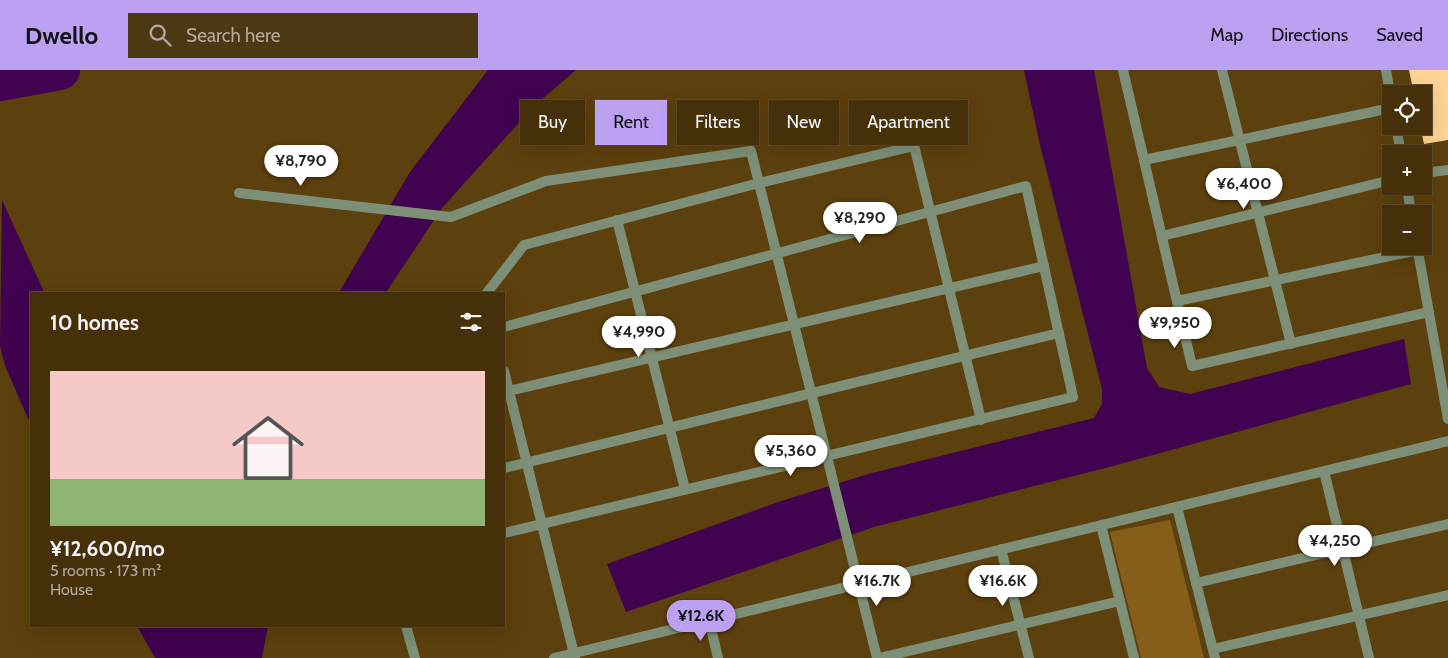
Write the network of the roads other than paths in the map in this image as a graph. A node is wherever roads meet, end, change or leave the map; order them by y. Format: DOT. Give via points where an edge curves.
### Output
graph roads {
  1 [pos="1123,70"];
  2 [pos="1222,70"];
  3 [pos="1386,70"];
  4 [pos="1389,85"];
  5 [pos="1382,110"];
  6 [pos="1240,140"];
  7 [pos="1144,160"];
  8 [pos="1448,170"];
  9 [pos="1432,172"];
  10 [pos="1382,182"];
  11 [pos="759,183"];
  12 [pos="240,193"];
  13 [pos="930,212"];
  14 [pos="1258,212"];
  15 [pos="617,220"];
  16 [pos="1162,236"];
  17 [pos="776,253"];
  18 [pos="1387,255"];
  19 [pos="1419,255"];
  20 [pos="1044,266"];
  21 [pos="1275,280"];
  22 [pos="949,288"];
  23 [pos="635,291"];
  24 [pos="488,292"];
  25 [pos="1177,301"];
  26 [pos="1429,312"];
  27 [pos="794,325"];
  28 [pos="505,327"];
  29 [pos="1059,333"];
  30 [pos="1291,344"];
  31 [pos="966,355"];
  32 [pos="652,358"];
  33 [pos="505,375"];
  34 [pos="509,392"];
  35 [pos="811,393"];
  36 [pos="1448,419"];
  37 [pos="982,420"];
  38 [pos="670,428"];
  39 [pos="1448,441"];
  40 [pos="827,457"];
  41 [pos="527,462"];
  42 [pos="505,468"];
  43 [pos="1324,471"];
  44 [pos="685,489"];
  45 [pos="1177,507"];
  46 [pos="542,524"];
  47 [pos="1448,524"];
  48 [pos="1101,525"];
  49 [pos="505,533"];
  50 [pos="1001,549"];
  51 [pos="1343,549"];
  52 [pos="1196,583"];
  53 [pos="859,584"];
  54 [pos="1448,596"];
  55 [pos="1120,601"];
  56 [pos="1359,616"];
  57 [pos="708,620"];
  58 [pos="1020,625"];
  59 [pos="406,627"];
  60 [pos="1214,654"];
  61 [pos="575,656"];
  62 [pos="415,658"];
  63 [pos="554,658"];
  64 [pos="718,658"];
  65 [pos="878,658"];
  66 [pos="1029,658"];
  67 [pos="1134,658"];
  68 [pos="1369,658"];
  1 -- 7 [label="street"];
  2 -- 6 [label="street"];
  3 -- 4 [label="street"];
  5 -- 6 [label="street"];
  6 -- 7 [label="street"];
  6 -- 14 [label="street"];
  7 -- 16 [label="street"];
  8 -- 9 [label="street"];
  10 -- 14 [label="street"];
  11 -- 12 [label="street" via="751,151 546,181 451,217"];
  11 -- 13 [label="street" via="913,142"];
  11 -- 15 [label="street"];
  11 -- 17 [label="street"];
  13 -- 17 [label="street"];
  13 -- 20 [label="street" via="1026,186"];
  13 -- 22 [label="street"];
  14 -- 16 [label="street"];
  14 -- 21 [label="street"];
  15 -- 23 [label="street"];
  15 -- 24 [label="street" via="524,245"];
  16 -- 25 [label="street"];
  17 -- 23 [label="street"];
  17 -- 27 [label="street"];
  18 -- 21 [label="street"];
  19 -- 26 [label="street"];
  20 -- 22 [label="street"];
  20 -- 29 [label="street"];
  21 -- 25 [label="street"];
  21 -- 30 [label="street"];
  22 -- 27 [label="street"];
  22 -- 31 [label="street"];
  23 -- 28 [label="street"];
  23 -- 32 [label="street"];
  25 -- 30 [label="street" via="1192,366"];
  26 -- 30 [label="street"];
  26 -- 36 [label="street"];
  27 -- 32 [label="street"];
  27 -- 35 [label="street"];
  29 -- 31 [label="street"];
  29 -- 37 [label="street" via="1073,397"];
  31 -- 35 [label="street"];
  31 -- 37 [label="street"];
  32 -- 34 [label="street"];
  32 -- 38 [label="street"];
  33 -- 34 [label="street"];
  34 -- 41 [label="street"];
  35 -- 38 [label="street"];
  35 -- 40 [label="street"];
  37 -- 40 [label="street"];
  38 -- 41 [label="street"];
  38 -- 44 [label="street"];
  39 -- 43 [label="street"];
  40 -- 44 [label="street"];
  40 -- 53 [label="street"];
  41 -- 42 [label="street"];
  41 -- 46 [label="street"];
  43 -- 45 [label="street"];
  43 -- 51 [label="street"];
  44 -- 46 [label="street"];
  45 -- 48 [label="street"];
  45 -- 52 [label="street"];
  46 -- 49 [label="street"];
  46 -- 61 [label="street"];
  47 -- 51 [label="street"];
  48 -- 50 [label="street"];
  48 -- 55 [label="street"];
  50 -- 53 [label="street"];
  50 -- 58 [label="street"];
  51 -- 52 [label="street"];
  51 -- 56 [label="street"];
  52 -- 60 [label="street"];
  53 -- 57 [label="street"];
  53 -- 65 [label="street"];
  54 -- 56 [label="street"];
  55 -- 58 [label="street"];
  55 -- 67 [label="street"];
  56 -- 60 [label="street"];
  56 -- 68 [label="street"];
  57 -- 61 [label="street"];
  57 -- 64 [label="street"];
  58 -- 65 [label="street"];
  58 -- 66 [label="street"];
  59 -- 62 [label="street"];
  61 -- 63 [label="street"];
}
